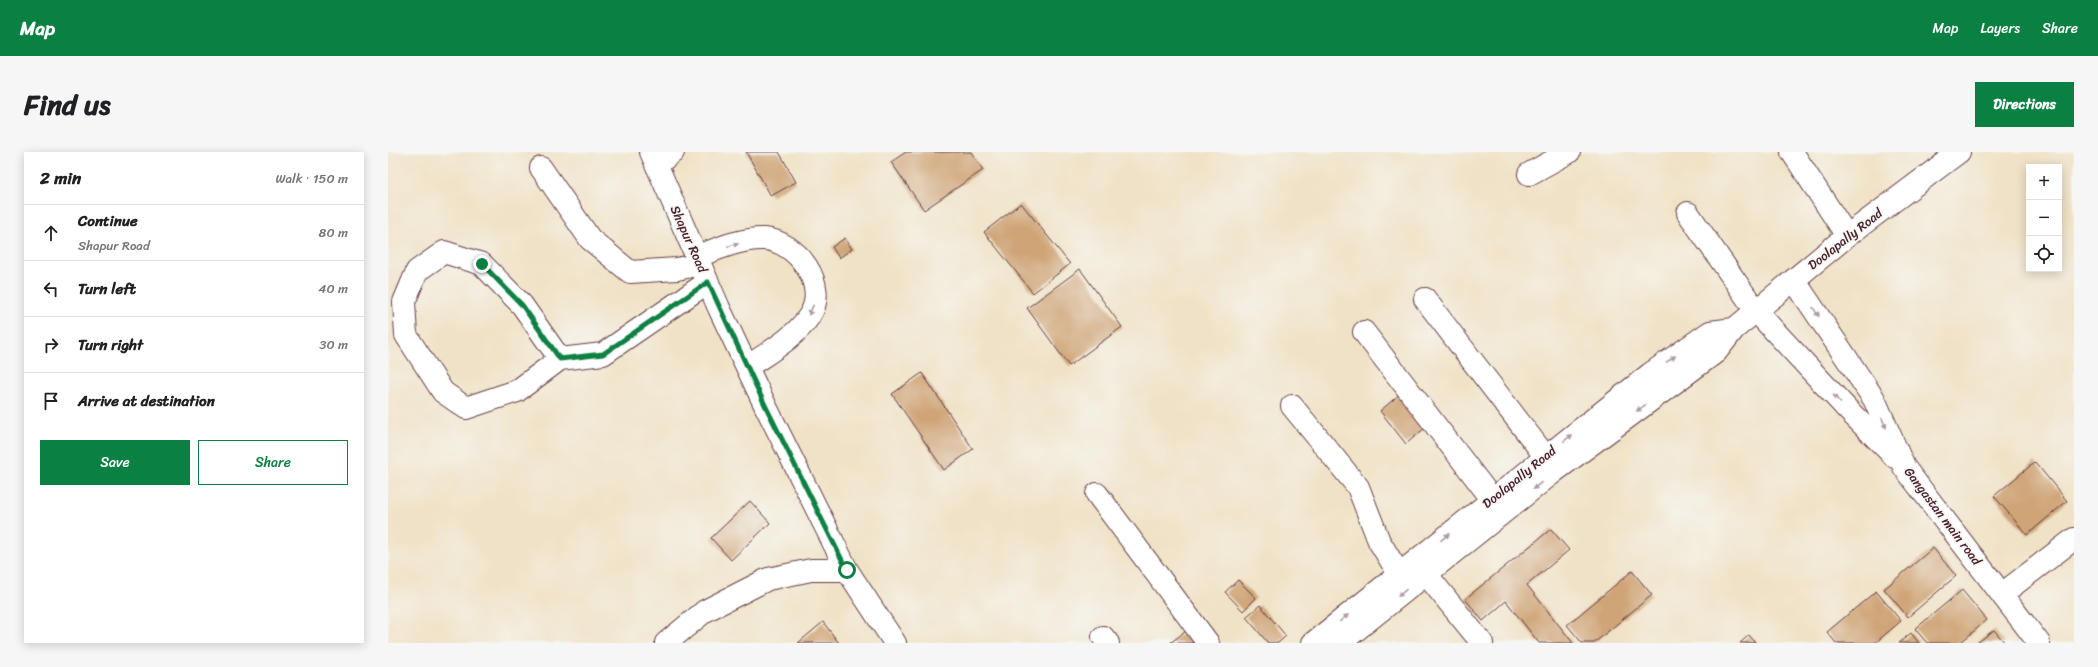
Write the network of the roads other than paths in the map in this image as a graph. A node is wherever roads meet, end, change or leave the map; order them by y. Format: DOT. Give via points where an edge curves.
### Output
graph roads {
  1 [pos="1570,152"];
  2 [pos="1792,152"];
  3 [pos="1959,152"];
  4 [pos="660,156"];
  5 [pos="541,168"];
  6 [pos="1529,174"];
  7 [pos="1688,213"];
  8 [pos="1847,236"];
  9 [pos="701,268"];
  10 [pos="1794,280"];
  11 [pos="1425,300"];
  12 [pos="1756,311"];
  13 [pos="1734,329"];
  14 [pos="1364,332"];
  15 [pos="560,359"];
  16 [pos="747,367"];
  17 [pos="1292,406"];
  18 [pos="1545,456"];
  19 [pos="1904,466"];
  20 [pos="1097,494"];
  21 [pos="1492,500"];
  22 [pos="2074,539"];
  23 [pos="847,570"];
  24 [pos="1399,574"];
  25 [pos="1426,574"];
  26 [pos="2002,594"];
  27 [pos="666,643"];
  28 [pos="895,643"];
  29 [pos="1208,643"];
  30 [pos="1313,643"];
  31 [pos="1340,643"];
  32 [pos="1482,643"];
  33 [pos="2039,643"];
  1 -- 6 [label="street"];
  2 -- 8 [label="street"];
  3 -- 8 [label="street, Doolapally Road"];
  4 -- 9 [label="street, Shapur Road"];
  5 -- 9 [label="street" via="590,239 630,272"];
  7 -- 12 [label="street"];
  8 -- 10 [label="street, Doolapally Road"];
  9 -- 15 [label="street" via="603,354"];
  9 -- 16 [label="street, Shapur Road"];
  9 -- 16 [label="street, one-way" via="731,245 764,239 792,250 814,279 817,297 810,314 784,342"];
  10 -- 12 [label="street, Doolapally Road"];
  10 -- 19 [label="street, Gangastan main road, one-way" via="1874,399"];
  11 -- 18 [label="street"];
  12 -- 13 [label="street, Doolapally Road"];
  19 -- 12 [label="street, one-way"];
  18 -- 13 [label="street, Doolapally Road, one-way" via="1650,374 1710,332"];
  13 -- 25 [label="street, Doolapally Road, one-way" via="1716,352 1555,471"];
  14 -- 21 [label="street"];
  15 -- 15 [label="street" via="517,391 466,408 443,392 406,335 404,302 418,271 444,252 482,264 522,305"];
  16 -- 23 [label="street, Shapur Road"];
  17 -- 24 [label="street" via="1358,487 1379,541"];
  18 -- 21 [label="street, Doolapally Road"];
  19 -- 26 [label="street, Gangastan main road"];
  20 -- 29 [label="street"];
  24 -- 21 [label="street, Doolapally Road, one-way"];
  22 -- 26 [label="street"];
  23 -- 27 [label="street" via="811,570 768,579 705,611"];
  23 -- 28 [label="street, Shapur Road"];
  30 -- 24 [label="street, Doolapally Road, one-way"];
  25 -- 31 [label="street, Doolapally Road, one-way"];
  25 -- 32 [label="street"];
  26 -- 33 [label="street, Gangastan main road"];
}
